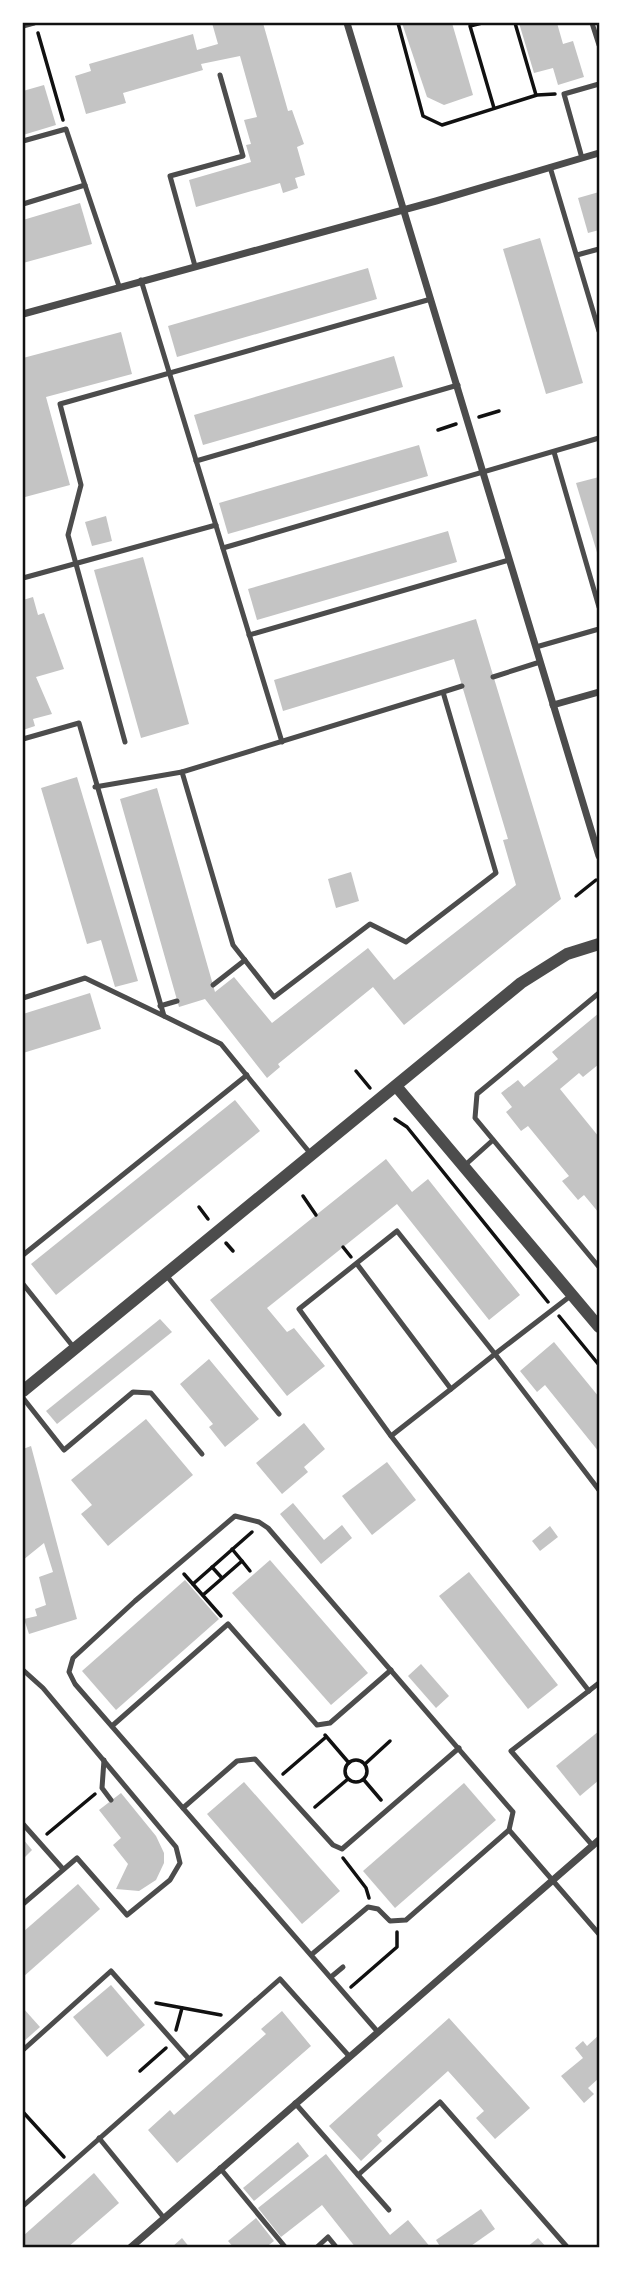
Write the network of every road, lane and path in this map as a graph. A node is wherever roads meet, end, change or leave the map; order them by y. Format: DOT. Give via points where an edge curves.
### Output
graph roads {
  1 [pos="35,23"];
  2 [pos="347,23"];
  3 [pos="398,23"];
  4 [pos="482,23"];
  5 [pos="515,23"];
  6 [pos="593,23"];
  7 [pos="23,26"];
  8 [pos="599,45"];
  9 [pos="220,75"];
  10 [pos="599,84"];
  11 [pos="564,94"];
  12 [pos="537,95"];
  13 [pos="494,108"];
  14 [pos="66,129"];
  15 [pos="23,141"];
  16 [pos="599,153"];
  17 [pos="582,158"];
  18 [pos="550,167"];
  19 [pos="85,185"];
  20 [pos="23,204"];
  21 [pos="405,209"];
  22 [pos="599,249"];
  23 [pos="577,256"];
  24 [pos="195,265"];
  25 [pos="141,280"];
  26 [pos="119,286"];
  27 [pos="432,299"];
  28 [pos="23,314"];
  29 [pos="599,331"];
  30 [pos="170,375"];
  31 [pos="458,385"];
  32 [pos="499,411"];
  33 [pos="479,417"];
  34 [pos="458,424"];
  35 [pos="438,430"];
  36 [pos="599,438"];
  37 [pos="554,452"];
  38 [pos="196,461"];
  39 [pos="483,473"];
  40 [pos="216,525"];
  41 [pos="223,548"];
  42 [pos="509,560"];
  43 [pos="76,564"];
  44 [pos="23,578"];
  45 [pos="599,607"];
  46 [pos="599,629"];
  47 [pos="250,635"];
  48 [pos="536,647"];
  49 [pos="540,662"];
  50 [pos="494,677"];
  51 [pos="462,686"];
  52 [pos="443,691"];
  53 [pos="599,692"];
  54 [pos="553,705"];
  55 [pos="23,739"];
  56 [pos="125,742"];
  57 [pos="282,742"];
  58 [pos="182,772"];
  59 [pos="95,787"];
  60 [pos="599,856"];
  61 [pos="596,880"];
  62 [pos="576,896"];
  63 [pos="599,944"];
  64 [pos="246,960"];
  65 [pos="213,985"];
  66 [pos="599,993"];
  67 [pos="23,998"];
  68 [pos="177,1001"];
  69 [pos="160,1006"];
  70 [pos="164,1016"];
  71 [pos="356,1071"];
  72 [pos="247,1075"];
  73 [pos="396,1086"];
  74 [pos="370,1088"];
  75 [pos="395,1119"];
  76 [pos="494,1140"];
  77 [pos="312,1156"];
  78 [pos="464,1167"];
  79 [pos="303,1196"];
  80 [pos="200,1207"];
  81 [pos="316,1214"];
  82 [pos="208,1219"];
  83 [pos="226,1243"];
  84 [pos="233,1251"];
  85 [pos="23,1255"];
  86 [pos="356,1264"];
  87 [pos="599,1267"];
  88 [pos="166,1275"];
  89 [pos="23,1284"];
  90 [pos="573,1294"];
  91 [pos="554,1309"];
  92 [pos="599,1326"];
  93 [pos="75,1349"];
  94 [pos="495,1354"];
  95 [pos="599,1365"];
  96 [pos="451,1389"];
  97 [pos="23,1391"];
  98 [pos="23,1398"];
  99 [pos="279,1414"];
  100 [pos="391,1436"];
  101 [pos="202,1454"];
  102 [pos="599,1490"];
  103 [pos="262,1523"];
  104 [pos="232,1549"];
  105 [pos="242,1561"];
  106 [pos="176,1564"];
  107 [pos="212,1567"];
  108 [pos="250,1571"];
  109 [pos="222,1578"];
  110 [pos="193,1584"];
  111 [pos="203,1595"];
  112 [pos="214,1608"];
  113 [pos="23,1670"];
  114 [pos="391,1670"];
  115 [pos="599,1683"];
  116 [pos="589,1691"];
  117 [pos="112,1726"];
  118 [pos="322,1726"];
  119 [pos="326,1737"];
  120 [pos="390,1741"];
  121 [pos="459,1748"];
  122 [pos="104,1760"];
  123 [pos="349,1763"];
  124 [pos="365,1764"];
  125 [pos="348,1779"];
  126 [pos="276,1780"];
  127 [pos="364,1780"];
  128 [pos="102,1788"];
  129 [pos="111,1800"];
  130 [pos="183,1808"];
  131 [pos="389,1809"];
  132 [pos="306,1815"];
  133 [pos="23,1824"];
  134 [pos="509,1830"];
  135 [pos="38,1841"];
  136 [pos="596,1843"];
  137 [pos="339,1849"];
  138 [pos="63,1869"];
  139 [pos="553,1880"];
  140 [pos="23,1905"];
  141 [pos="370,1907"];
  142 [pos="394,1922"];
  143 [pos="599,1934"];
  144 [pos="311,1955"];
  145 [pos="342,1967"];
  146 [pos="331,1978"];
  147 [pos="344,1993"];
  148 [pos="136,2000"];
  149 [pos="236,2018"];
  150 [pos="377,2031"];
  151 [pos="23,2050"];
  152 [pos="349,2056"];
  153 [pos="188,2059"];
  154 [pos="295,2103"];
  155 [pos="23,2112"];
  156 [pos="99,2138"];
  157 [pos="71,2164"];
  158 [pos="220,2168"];
  159 [pos="358,2175"];
  160 [pos="23,2206"];
  161 [pos="389,2210"];
  162 [pos="164,2218"];
  163 [pos="130,2248"];
  164 [pos="286,2248"];
  165 [pos="316,2248"];
  166 [pos="337,2248"];
  167 [pos="568,2248"];
  1 -- 7 [label="lane"];
  1 -- 14 [label="path"];
  2 -- 21 [label="street"];
  3 -- 13 [label="path" via="423,116 442,125"];
  4 -- 13 [label="path" via="470,26"];
  5 -- 12 [label="path"];
  6 -- 8 [label="lane"];
  9 -- 24 [label="lane" via="243,156 170,176"];
  10 -- 11 [label="lane"];
  11 -- 12 [label="path"];
  11 -- 17 [label="lane"];
  12 -- 13 [label="path"];
  14 -- 15 [label="lane"];
  14 -- 19 [label="lane"];
  16 -- 17 [label="street"];
  17 -- 18 [label="street"];
  18 -- 21 [label="street"];
  18 -- 23 [label="lane"];
  19 -- 20 [label="lane"];
  19 -- 26 [label="lane"];
  21 -- 24 [label="street"];
  21 -- 27 [label="street"];
  22 -- 23 [label="lane"];
  23 -- 29 [label="lane"];
  24 -- 25 [label="street"];
  25 -- 26 [label="street"];
  25 -- 30 [label="lane"];
  26 -- 28 [label="street"];
  27 -- 30 [label="lane"];
  27 -- 31 [label="street"];
  30 -- 38 [label="lane"];
  30 -- 43 [label="lane" via="60,404 81,485 68,535"];
  31 -- 38 [label="lane"];
  31 -- 39 [label="street"];
  32 -- 33 [label="path"];
  34 -- 35 [label="path"];
  36 -- 37 [label="lane"];
  37 -- 39 [label="lane"];
  37 -- 45 [label="lane"];
  38 -- 40 [label="lane"];
  39 -- 41 [label="lane"];
  39 -- 42 [label="street"];
  40 -- 41 [label="lane"];
  40 -- 43 [label="lane"];
  41 -- 47 [label="lane"];
  42 -- 47 [label="lane"];
  42 -- 48 [label="street"];
  43 -- 44 [label="lane"];
  43 -- 56 [label="lane"];
  46 -- 48 [label="lane"];
  47 -- 57 [label="lane"];
  48 -- 49 [label="street"];
  49 -- 50 [label="lane"];
  49 -- 54 [label="street"];
  51 -- 52 [label="lane"];
  52 -- 57 [label="lane"];
  52 -- 64 [label="lane" via="496,873 406,942 370,924 274,997"];
  53 -- 54 [label="street"];
  54 -- 60 [label="street"];
  55 -- 59 [label="lane" via="79,723"];
  57 -- 58 [label="lane"];
  58 -- 59 [label="lane"];
  58 -- 64 [label="lane" via="233,945"];
  59 -- 69 [label="lane"];
  61 -- 62 [label="path"];
  63 -- 73 [label="street" via="543,966"];
  64 -- 65 [label="lane"];
  66 -- 76 [label="lane" via="477,1094 475,1118"];
  67 -- 70 [label="lane" via="85,978"];
  68 -- 69 [label="lane"];
  69 -- 70 [label="lane"];
  70 -- 72 [label="lane" via="221,1044"];
  71 -- 74 [label="path"];
  72 -- 77 [label="lane"];
  72 -- 85 [label="lane"];
  73 -- 77 [label="street"];
  73 -- 78 [label="street"];
  75 -- 91 [label="path" via="407,1127"];
  76 -- 78 [label="lane"];
  76 -- 87 [label="lane"];
  77 -- 88 [label="street"];
  78 -- 90 [label="street"];
  79 -- 81 [label="path"];
  80 -- 82 [label="path"];
  83 -- 84 [label="path"];
  86 -- 94 [label="lane" via="397,1231"];
  86 -- 96 [label="lane"];
  86 -- 100 [label="lane" via="299,1309"];
  88 -- 93 [label="street"];
  88 -- 99 [label="lane"];
  89 -- 93 [label="lane"];
  90 -- 91 [label="lane"];
  90 -- 92 [label="street"];
  91 -- 94 [label="lane"];
  91 -- 95 [label="path"];
  93 -- 97 [label="street"];
  94 -- 96 [label="lane"];
  94 -- 102 [label="lane"];
  96 -- 100 [label="lane"];
  98 -- 101 [label="lane" via="64,1450 133,1392 151,1393"];
  100 -- 116 [label="lane"];
  103 -- 104 [label="path"];
  103 -- 106 [label="lane" via="231,1517"];
  103 -- 114 [label="lane"];
  104 -- 105 [label="path"];
  104 -- 107 [label="path"];
  105 -- 108 [label="path"];
  105 -- 109 [label="path"];
  106 -- 110 [label="path"];
  106 -- 117 [label="lane" via="70,1663 71,1678"];
  107 -- 109 [label="path"];
  107 -- 110 [label="path"];
  109 -- 111 [label="path"];
  110 -- 111 [label="path"];
  111 -- 112 [label="path"];
  113 -- 122 [label="lane"];
  114 -- 118 [label="lane"];
  114 -- 121 [label="lane"];
  115 -- 116 [label="lane"];
  116 -- 136 [label="lane" via="511,1751"];
  117 -- 118 [label="lane" via="228,1625"];
  117 -- 130 [label="lane"];
  118 -- 119 [label="path"];
  119 -- 123 [label="path"];
  119 -- 126 [label="path"];
  120 -- 124 [label="path"];
  121 -- 131 [label="lane"];
  121 -- 134 [label="lane" via="510,1806"];
  122 -- 128 [label="lane"];
  122 -- 138 [label="lane" via="176,1847 180,1863 170,1880 127,1915 77,1857"];
  123 -- 124 [label="path"];
  123 -- 125 [label="path"];
  124 -- 127 [label="path"];
  125 -- 127 [label="path" via="355,1783"];
  125 -- 132 [label="path"];
  126 -- 130 [label="lane" via="255,1759 243,1758"];
  126 -- 132 [label="lane"];
  127 -- 131 [label="path"];
  128 -- 129 [label="lane"];
  128 -- 135 [label="path"];
  130 -- 144 [label="lane"];
  131 -- 137 [label="lane"];
  132 -- 137 [label="lane"];
  133 -- 135 [label="lane"];
  134 -- 139 [label="lane"];
  134 -- 142 [label="lane" via="406,1920"];
  135 -- 138 [label="lane"];
  136 -- 139 [label="street"];
  137 -- 141 [label="path" via="366,1888"];
  138 -- 140 [label="lane"];
  139 -- 143 [label="lane"];
  139 -- 150 [label="street"];
  141 -- 142 [label="lane"];
  141 -- 144 [label="lane"];
  142 -- 147 [label="path" via="397,1947"];
  144 -- 146 [label="lane"];
  145 -- 146 [label="lane"];
  146 -- 147 [label="lane"];
  147 -- 150 [label="lane"];
  148 -- 149 [label="path"];
  148 -- 151 [label="lane" via="111,1971"];
  148 -- 153 [label="lane"];
  149 -- 152 [label="lane" via="280,1979"];
  149 -- 153 [label="lane"];
  150 -- 152 [label="street"];
  152 -- 154 [label="street"];
  153 -- 156 [label="lane"];
  154 -- 158 [label="street"];
  154 -- 159 [label="lane"];
  155 -- 157 [label="path"];
  156 -- 157 [label="lane"];
  156 -- 162 [label="lane"];
  157 -- 160 [label="lane"];
  158 -- 162 [label="street"];
  158 -- 164 [label="lane"];
  159 -- 161 [label="lane"];
  159 -- 167 [label="lane" via="440,2102"];
  162 -- 163 [label="street"];
  165 -- 166 [label="lane" via="328,2237"];
}
